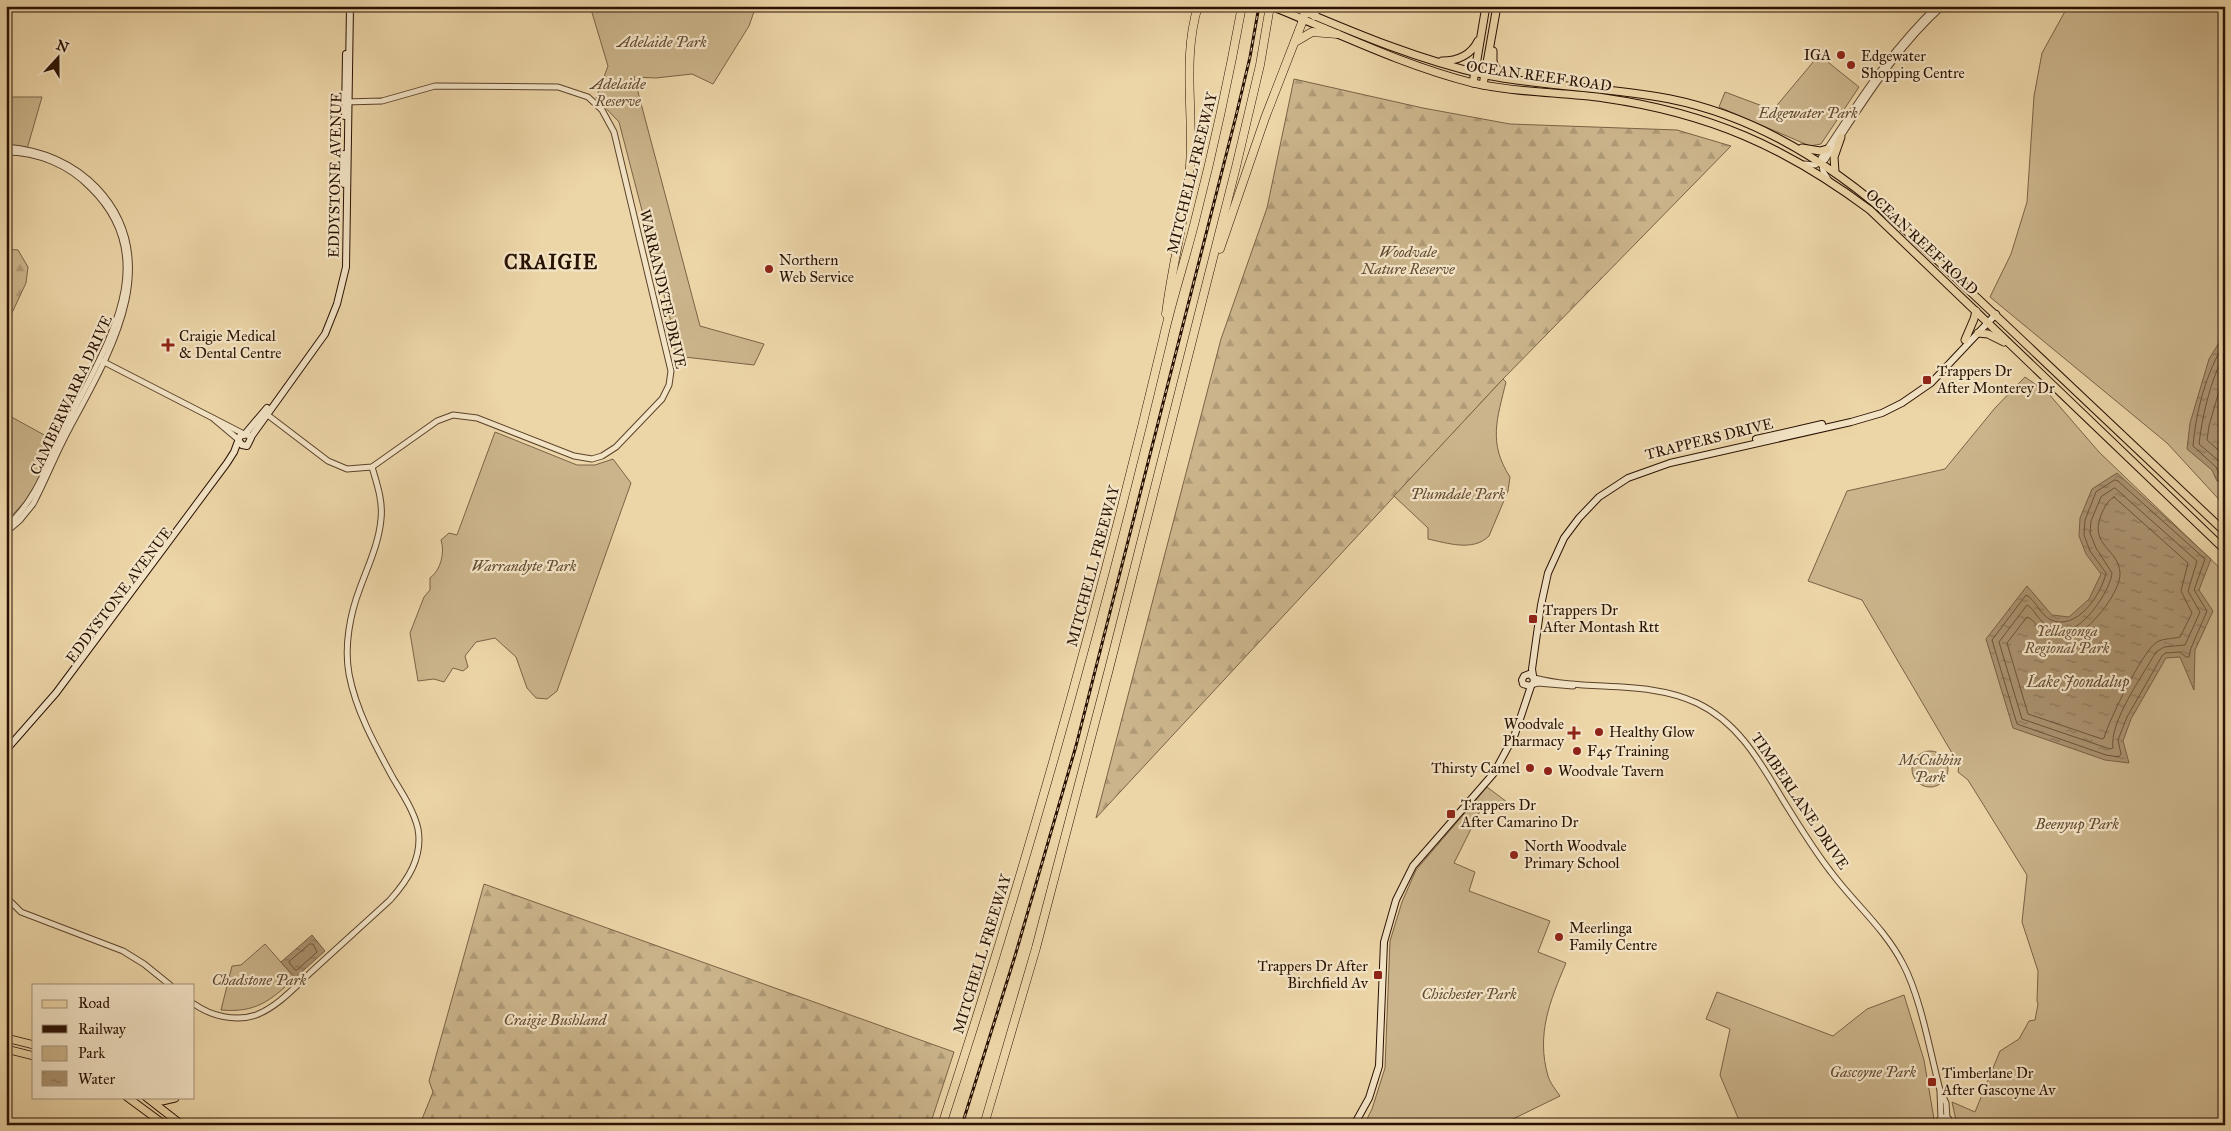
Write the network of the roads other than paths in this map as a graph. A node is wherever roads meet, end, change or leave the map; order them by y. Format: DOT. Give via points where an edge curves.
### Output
graph roads {
  1 [pos="348,6"];
  2 [pos="1198,6"];
  3 [pos="1242,6"];
  4 [pos="1271,6"];
  5 [pos="1291,6"];
  6 [pos="1313,6"];
  7 [pos="1486,6"];
  8 [pos="1497,6"];
  9 [pos="1937,6"];
  10 [pos="1943,6"];
  11 [pos="1305,13"];
  12 [pos="1315,16"];
  13 [pos="1483,29"];
  14 [pos="1494,31"];
  15 [pos="1337,34"];
  16 [pos="1294,43"];
  17 [pos="1432,61"];
  18 [pos="1474,72"];
  19 [pos="1484,74"];
  20 [pos="1501,77"];
  21 [pos="1473,82"];
  22 [pos="1483,85"];
  23 [pos="347,102"];
  24 [pos="1725,116"];
  25 [pos="1841,137"];
  26 [pos="1757,141"];
  27 [pos="6,147"];
  28 [pos="1799,148"];
  29 [pos="1827,149"];
  30 [pos="6,152"];
  31 [pos="1821,163"];
  32 [pos="1804,164"];
  33 [pos="1835,172"];
  34 [pos="1828,180"];
  35 [pos="1212,267"];
  36 [pos="1976,311"];
  37 [pos="1994,313"];
  38 [pos="1986,321"];
  39 [pos="1978,332"];
  40 [pos="1163,338"];
  41 [pos="1965,340"];
  42 [pos="2013,347"];
  43 [pos="102,360"];
  44 [pos="266,413"];
  45 [pos="212,417"];
  46 [pos="247,435"];
  47 [pos="239,441"];
  48 [pos="246,446"];
  49 [pos="372,467"];
  50 [pos="6,527"];
  51 [pos="6,532"];
  52 [pos="2225,532"];
  53 [pos="2225,550"];
  54 [pos="1524,676"];
  55 [pos="1534,677"];
  56 [pos="1523,684"];
  57 [pos="1532,685"];
  58 [pos="1576,685"];
  59 [pos="6,750"];
  60 [pos="6,755"];
  61 [pos="1490,776"];
  62 [pos="6,897"];
  63 [pos="169,984"];
  64 [pos="195,1005"];
  65 [pos="6,1038"];
  66 [pos="32,1044"];
  67 [pos="6,1049"];
  68 [pos="32,1056"];
  69 [pos="1940,1090"];
  70 [pos="127,1098"];
  71 [pos="147,1098"];
  72 [pos="175,1098"];
  73 [pos="1941,1118"];
  74 [pos="1947,1118"];
  75 [pos="165,1125"];
  76 [pos="182,1125"];
  77 [pos="942,1125"];
  78 [pos="984,1125"];
  79 [pos="1354,1125"];
  80 [pos="1939,1125"];
  81 [pos="1950,1125"];
  1 -- 23 [label="main road, EDDYSTONE AVENUE"];
  2 -- 40 [label="highway" via="1189,43 1190,165"];
  3 -- 40 [label="highway, MITCHELL FREEWAY" via="1227,92"];
  4 -- 11 [label="main road, OCEAN REEF ROAD"];
  4 -- 35 [label="highway"];
  5 -- 11 [label="main road, OCEAN REEF ROAD"];
  6 -- 12 [label="highway"];
  7 -- 13 [label="main road"];
  8 -- 14 [label="main road"];
  9 -- 29 [label="street" via="1888,60"];
  10 -- 25 [label="street" via="1913,35 1888,66"];
  11 -- 12 [label="main road, OCEAN REEF ROAD"];
  11 -- 15 [label="main road, OCEAN REEF ROAD"];
  11 -- 16 [label="highway"];
  12 -- 17 [label="main road, OCEAN REEF ROAD"];
  13 -- 17 [label="main road" via="1477,44 1466,55 1451,61"];
  13 -- 18 [label="main road"];
  14 -- 19 [label="main road"];
  14 -- 20 [label="main road" via="1493,62"];
  15 -- 16 [label="highway" via="1312,32"];
  15 -- 21 [label="main road, OCEAN REEF ROAD" via="1433,72"];
  16 -- 35 [label="highway"];
  17 -- 18 [label="main road, OCEAN REEF ROAD"];
  18 -- 19 [label="main road, OCEAN REEF ROAD"];
  18 -- 21 [label="main road"];
  19 -- 20 [label="main road, OCEAN REEF ROAD"];
  19 -- 22 [label="main road"];
  20 -- 24 [label="main road, OCEAN REEF ROAD" via="1656,97"];
  21 -- 22 [label="main road, OCEAN REEF ROAD"];
  22 -- 26 [label="main road, OCEAN REEF ROAD" via="1646,104 1704,119"];
  23 -- 44 [label="main road, EDDYSTONE AVENUE" via="344,252 336,290 316,340"];
  23 -- 49 [label="street, WARRANDYTE DRIVE" via="382,101 435,86 558,87 588,97 602,110 614,132 671,370 669,385 662,399 616,447 602,456 592,459 574,456 477,418 453,415 437,421"];
  24 -- 26 [label="main road" via="1757,132 1760,135"];
  24 -- 28 [label="main road, OCEAN REEF ROAD"];
  25 -- 31 [label="street"];
  25 -- 33 [label="main road" via="1834,157"];
  26 -- 32 [label="main road, OCEAN REEF ROAD"];
  27 -- 43 [label="street, CAMBERWARRA DRIVE" via="38,152 72,168 100,191 120,223 127,244 131,284 121,325"];
  28 -- 29 [label="main road"];
  28 -- 31 [label="main road, OCEAN REEF ROAD"];
  29 -- 31 [label="street"];
  30 -- 43 [label="street, CAMBERWARRA DRIVE" via="40,157 71,171 97,194 113,217 124,245 127,275 120,312"];
  31 -- 32 [label="street"];
  31 -- 33 [label="main road, OCEAN REEF ROAD"];
  31 -- 34 [label="street"];
  32 -- 34 [label="main road, OCEAN REEF ROAD"];
  33 -- 37 [label="main road, OCEAN REEF ROAD" via="1870,198"];
  34 -- 36 [label="main road, OCEAN REEF ROAD" via="1870,210"];
  35 -- 78 [label="highway" via="1036,948"];
  36 -- 38 [label="main road, OCEAN REEF ROAD"];
  36 -- 41 [label="main road"];
  37 -- 38 [label="main road, TRAPPERS DRIVE"];
  37 -- 52 [label="main road, OCEAN REEF ROAD"];
  38 -- 39 [label="main road, TRAPPERS DRIVE"];
  38 -- 41 [label="main road, TRAPPERS DRIVE"];
  38 -- 42 [label="main road, OCEAN REEF ROAD"];
  39 -- 42 [label="main road"];
  39 -- 55 [label="main road, TRAPPERS DRIVE" via="1931,383 1882,412 1852,422 1663,465 1628,478 1600,498 1571,529 1552,561 1541,605 1532,669"];
  40 -- 77 [label="highway, MITCHELL FREEWAY" via="1145,420 1079,672 1005,928"];
  41 -- 54 [label="main road, TRAPPERS DRIVE" via="1924,384 1880,409 1655,464 1624,476 1597,494 1565,530 1549,560 1539,591"];
  42 -- 53 [label="main road, OCEAN REEF ROAD"];
  43 -- 45 [label="street"];
  43 -- 50 [label="street, CAMBERWARRA DRIVE" via="34,494"];
  43 -- 51 [label="street, CAMBERWARRA DRIVE" via="33,504"];
  44 -- 46 [label="main road, EDDYSTONE AVENUE"];
  44 -- 49 [label="street" via="328,461 356,470"];
  45 -- 46 [label="street"];
  45 -- 47 [label="street"];
  46 -- 47 [label="main road, EDDYSTONE AVENUE"];
  46 -- 48 [label="main road, EDDYSTONE AVENUE" via="251,442"];
  47 -- 48 [label="main road"];
  47 -- 59 [label="main road, EDDYSTONE AVENUE" via="227,463 80,662"];
  48 -- 60 [label="main road, EDDYSTONE AVENUE" via="59,696"];
  49 -- 64 [label="street" via="379,490 381,525 350,624 349,672 356,703 367,729 411,809 418,829 415,862 405,884 390,900 264,1011 226,1018"];
  54 -- 55 [label="main road"];
  54 -- 56 [label="main road"];
  55 -- 57 [label="main road"];
  55 -- 58 [label="street, TIMBERLANE DRIVE"];
  56 -- 57 [label="main road"];
  56 -- 61 [label="main road" via="1523,698 1514,726"];
  57 -- 58 [label="street, TIMBERLANE DRIVE"];
  57 -- 61 [label="main road" via="1511,744"];
  58 -- 69 [label="street, TIMBERLANE DRIVE" via="1675,694 1707,708 1739,734 1753,750 1813,847 1898,955 1912,983"];
  61 -- 79 [label="main road" via="1413,866 1396,900 1384,942 1379,1066 1369,1098"];
  62 -- 63 [label="street" via="21,912 34,918 123,951"];
  65 -- 66 [label="main road"];
  67 -- 68 [label="main road"];
  69 -- 73 [label="street, TIMBERLANE DRIVE"];
  69 -- 74 [label="street, TIMBERLANE DRIVE" via="1946,1103"];
  70 -- 75 [label="main road"];
  71 -- 72 [label="main road" via="162,1101"];
  71 -- 76 [label="main road"];
  73 -- 74 [label="street"];
  73 -- 80 [label="street, TIMBERLANE DRIVE"];
  74 -- 81 [label="street, TIMBERLANE DRIVE"];
}
